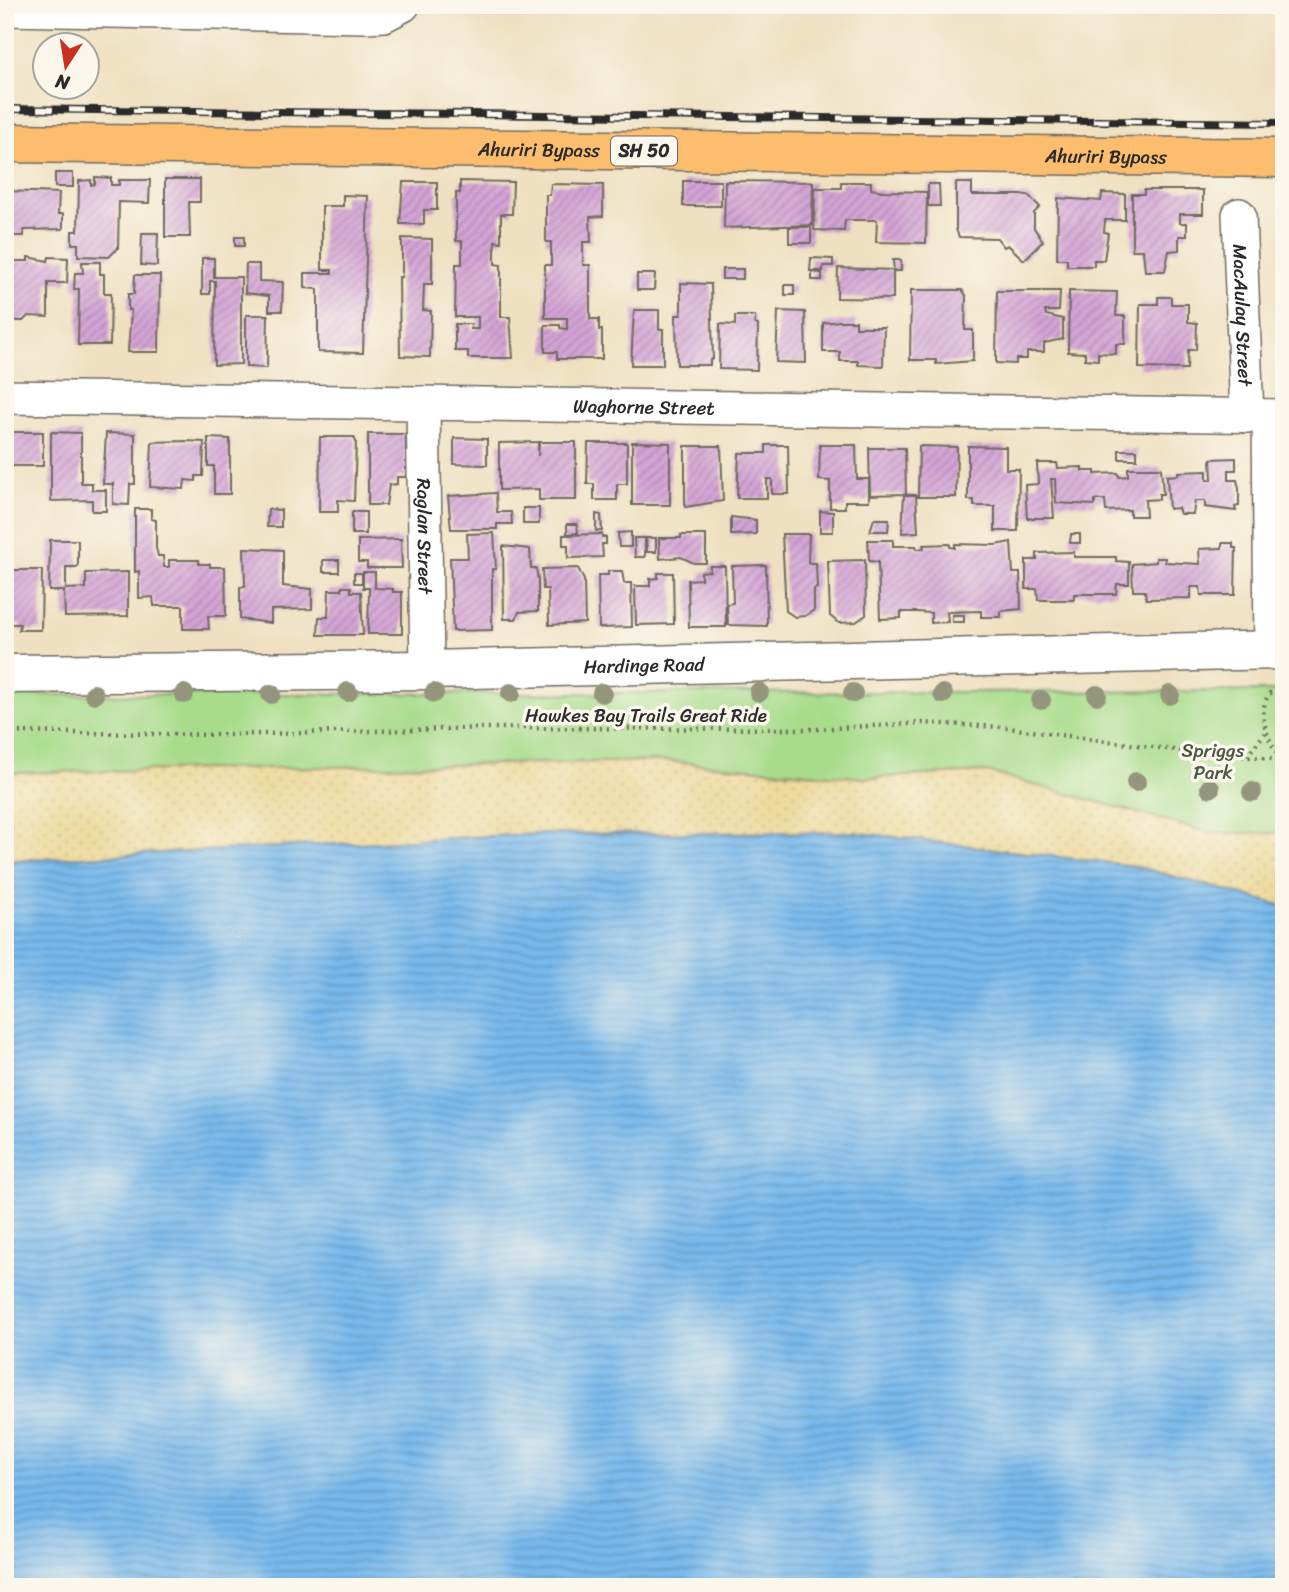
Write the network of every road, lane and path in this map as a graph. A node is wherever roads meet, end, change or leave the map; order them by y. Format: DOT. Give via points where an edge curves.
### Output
graph roads {
  1 [pos="402,6"];
  2 [pos="5,9"];
  3 [pos="5,144"];
  4 [pos="1284,158"];
  5 [pos="1239,215"];
  6 [pos="5,397"];
  7 [pos="422,403"];
  8 [pos="1266,416"];
  9 [pos="1278,650"];
  10 [pos="427,670"];
  11 [pos="5,674"];
  12 [pos="1284,692"];
  13 [pos="5,732"];
  14 [pos="1265,733"];
  15 [pos="1246,757"];
  16 [pos="1282,760"];
  1 -- 2 [label="street" via="384,15 366,16"];
  3 -- 4 [label="highway, Ahuriri Bypass / SH 50"];
  5 -- 8 [label="street, MacAulay Street"];
  6 -- 7 [label="street, Waghorne Street"];
  7 -- 8 [label="street, Waghorne Street"];
  7 -- 10 [label="street, Raglan Street"];
  8 -- 9 [label="street, MacAulay Street"];
  9 -- 10 [label="street, Hardinge Road"];
  10 -- 11 [label="street, Hardinge Road"];
  12 -- 14 [label="path" via="1266,698"];
  13 -- 15 [label="path, Hawkes Bay Trails Great Ride" via="225,735 484,728 816,729 923,723 1001,727"];
  14 -- 15 [label="path"];
  14 -- 16 [label="path"];
  15 -- 16 [label="path, Hawkes Bay Trails Great Ride"];
}
